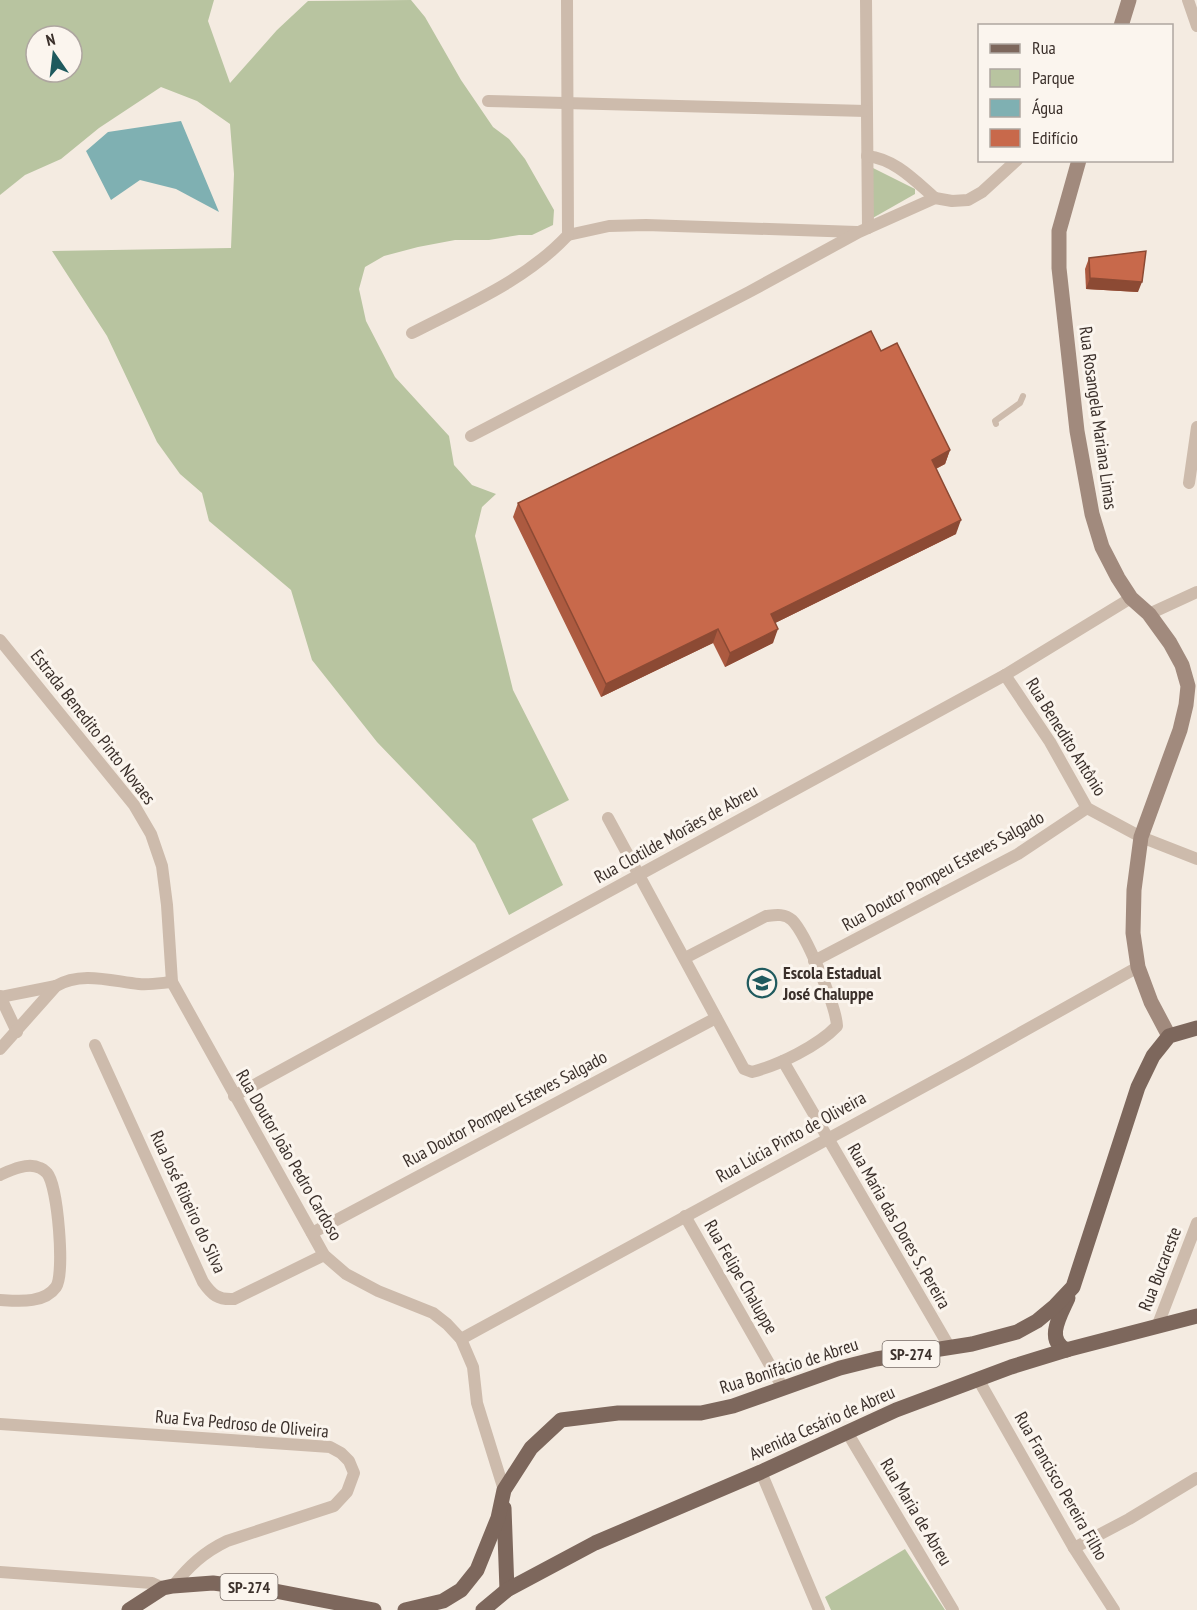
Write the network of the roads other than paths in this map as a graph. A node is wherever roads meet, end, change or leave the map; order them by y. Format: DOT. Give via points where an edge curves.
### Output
graph roads {
  1 [pos="567,0"];
  2 [pos="866,0"];
  3 [pos="1129,0"];
  4 [pos="1188,0"];
  5 [pos="1122,24"];
  6 [pos="1197,26"];
  7 [pos="488,101"];
  8 [pos="567,102"];
  9 [pos="866,111"];
  10 [pos="867,156"];
  11 [pos="1015,162"];
  12 [pos="1078,162"];
  13 [pos="935,198"];
  14 [pos="863,230"];
  15 [pos="568,235"];
  16 [pos="411,333"];
  17 [pos="1023,396"];
  18 [pos="996,424"];
  19 [pos="1197,427"];
  20 [pos="471,436"];
  21 [pos="1189,483"];
  22 [pos="1197,592"];
  23 [pos="1131,598"];
  24 [pos="1149,614"];
  25 [pos="0,640"];
  26 [pos="1005,675"];
  27 [pos="1191,707"];
  28 [pos="1087,808"];
  29 [pos="608,818"];
  30 [pos="1141,837"];
  31 [pos="1197,859"];
  32 [pos="640,875"];
  33 [pos="685,958"];
  34 [pos="814,961"];
  35 [pos="1138,967"];
  36 [pos="172,982"];
  37 [pos="56,986"];
  38 [pos="0,997"];
  39 [pos="716,1018"];
  40 [pos="1197,1028"];
  41 [pos="17,1032"];
  42 [pos="1169,1036"];
  43 [pos="95,1045"];
  44 [pos="0,1049"];
  45 [pos="783,1061"];
  46 [pos="234,1096"];
  47 [pos="827,1138"];
  48 [pos="0,1175"];
  49 [pos="685,1216"];
  50 [pos="1197,1223"];
  51 [pos="312,1233"];
  52 [pos="324,1255"];
  53 [pos="1073,1287"];
  54 [pos="0,1300"];
  55 [pos="1197,1316"];
  56 [pos="1157,1327"];
  57 [pos="461,1339"];
  58 [pos="950,1348"];
  59 [pos="1067,1350"];
  60 [pos="978,1379"];
  61 [pos="783,1388"];
  62 [pos="0,1424"];
  63 [pos="847,1432"];
  64 [pos="761,1472"];
  65 [pos="1197,1478"];
  66 [pos="504,1490"];
  67 [pos="1074,1548"];
  68 [pos="0,1572"];
  69 [pos="168,1587"];
  70 [pos="507,1590"];
  71 [pos="129,1610"];
  72 [pos="374,1610"];
  73 [pos="405,1610"];
  74 [pos="483,1610"];
  75 [pos="819,1610"];
  76 [pos="953,1610"];
  77 [pos="1114,1610"];
  1 -- 8 [label="street"];
  2 -- 9 [label="street"];
  3 -- 5 [label="street"];
  4 -- 6 [label="street"];
  7 -- 8 [label="street"];
  8 -- 9 [label="street"];
  8 -- 15 [label="street"];
  9 -- 10 [label="street"];
  10 -- 13 [label="street" via="895,165"];
  10 -- 14 [label="street"];
  11 -- 13 [label="street" via="968,200"];
  12 -- 23 [label="street, Rua Rosangela Mariana Limas" via="1059,231 1065,326 1092,514 1102,547"];
  13 -- 14 [label="street"];
  14 -- 15 [label="street" via="646,225 609,226"];
  14 -- 20 [label="street"];
  15 -- 16 [label="street" via="551,254 513,281"];
  17 -- 18 [label="lane" via="1020,404"];
  19 -- 21 [label="street"];
  22 -- 24 [label="street"];
  23 -- 24 [label="street, Rua Rosangela Mariana Limas"];
  23 -- 26 [label="street, Rua Clotilde Morães de Abreu"];
  24 -- 27 [label="street, Rua Rosangela Mariana Limas" via="1182,665"];
  25 -- 36 [label="street, Estrada Benedito Pinto Novaes" via="134,805 151,834 162,866"];
  26 -- 28 [label="street, Rua Benedito Antônio" via="1050,742"];
  26 -- 32 [label="street, Rua Clotilde Morães de Abreu"];
  27 -- 30 [label="street, Rua Rosangela Mariana Limas"];
  28 -- 30 [label="street, Rua Benedito Antônio"];
  28 -- 34 [label="street, Rua Doutor Pompeu Esteves Salgado" via="1018,854"];
  29 -- 32 [label="street"];
  30 -- 31 [label="street, Rua Benedito Antônio"];
  30 -- 35 [label="street, Rua Rosangela Mariana Limas" via="1133,933"];
  32 -- 33 [label="street"];
  32 -- 46 [label="street, Rua Clotilde Morães de Abreu"];
  33 -- 34 [label="street" via="744,926 779,914 791,919"];
  33 -- 39 [label="street"];
  34 -- 45 [label="street" via="837,1015 837,1026"];
  35 -- 42 [label="street, Rua Rosangela Mariana Limas"];
  35 -- 47 [label="street, Rua Lúcia Pinto de Oliveira"];
  36 -- 37 [label="street" via="142,984 80,977"];
  36 -- 46 [label="street, Rua Doutor João Pedro Cardoso"];
  37 -- 38 [label="street"];
  37 -- 41 [label="street"];
  38 -- 41 [label="street"];
  39 -- 45 [label="street" via="744,1069 752,1072"];
  39 -- 51 [label="street, Rua Doutor Pompeu Esteves Salgado"];
  40 -- 42 [label="main road"];
  41 -- 44 [label="street"];
  42 -- 53 [label="main road, Rua Bonifácio de Abreu / SP-274" via="1153,1056 1138,1087"];
  43 -- 52 [label="street, Rua José Ribeiro do Silva" via="211,1293 221,1300 234,1299"];
  45 -- 47 [label="street, Rua Maria das Dores S. Pereira"];
  46 -- 51 [label="street, Rua Doutor João Pedro Cardoso"];
  47 -- 49 [label="street, Rua Lúcia Pinto de Oliveira"];
  47 -- 58 [label="street, Rua Maria das Dores S. Pereira"];
  48 -- 54 [label="street" via="28,1166 39,1167 48,1174 57,1211 60,1270 56,1288 49,1294 29,1301"];
  49 -- 57 [label="street, Rua Lúcia Pinto de Oliveira"];
  49 -- 61 [label="street, Rua Felipe Chaluppe"];
  50 -- 56 [label="street, Rua Bucareste"];
  51 -- 52 [label="street, Rua Doutor João Pedro Cardoso"];
  52 -- 57 [label="street, Rua Doutor João Pedro Cardoso" via="346,1274 433,1314"];
  53 -- 58 [label="main road, Rua Bonifácio de Abreu / SP-274" via="1046,1313 1017,1332"];
  53 -- 59 [label="main road" via="1055,1328 1057,1342"];
  55 -- 56 [label="main road, Avenida Cesário de Abreu"];
  56 -- 59 [label="main road, Avenida Cesário de Abreu"];
  57 -- 66 [label="street, Rua Doutor João Pedro Cardoso"];
  58 -- 61 [label="main road, Rua Bonifácio de Abreu / SP-274" via="876,1359"];
  59 -- 60 [label="main road, Avenida Cesário de Abreu"];
  60 -- 63 [label="main road, Avenida Cesário de Abreu"];
  60 -- 67 [label="street, Rua Francisco Pereira Filho"];
  61 -- 66 [label="main road, Rua Bonifácio de Abreu / SP-274" via="701,1413 618,1413 561,1420 531,1448"];
  62 -- 69 [label="street, Rua Eva Pedroso de Oliveira" via="330,1447 349,1461 353,1480 334,1506 227,1541 193,1562"];
  63 -- 64 [label="main road, Avenida Cesário de Abreu"];
  63 -- 76 [label="street, Rua Maria de Abreu"];
  64 -- 70 [label="main road, Avenida Cesário de Abreu" via="595,1544"];
  64 -- 75 [label="street"];
  65 -- 67 [label="street"];
  66 -- 70 [label="main road"];
  66 -- 73 [label="main road, Rua Bonifácio de Abreu / SP-274" via="498,1518 477,1570 460,1590 443,1601"];
  67 -- 77 [label="street, Rua Francisco Pereira Filho"];
  68 -- 69 [label="street"];
  69 -- 71 [label="main road, SP-274"];
  69 -- 72 [label="main road, SP-274" via="234,1584"];
  70 -- 74 [label="main road, Avenida Cesário de Abreu"];
}
